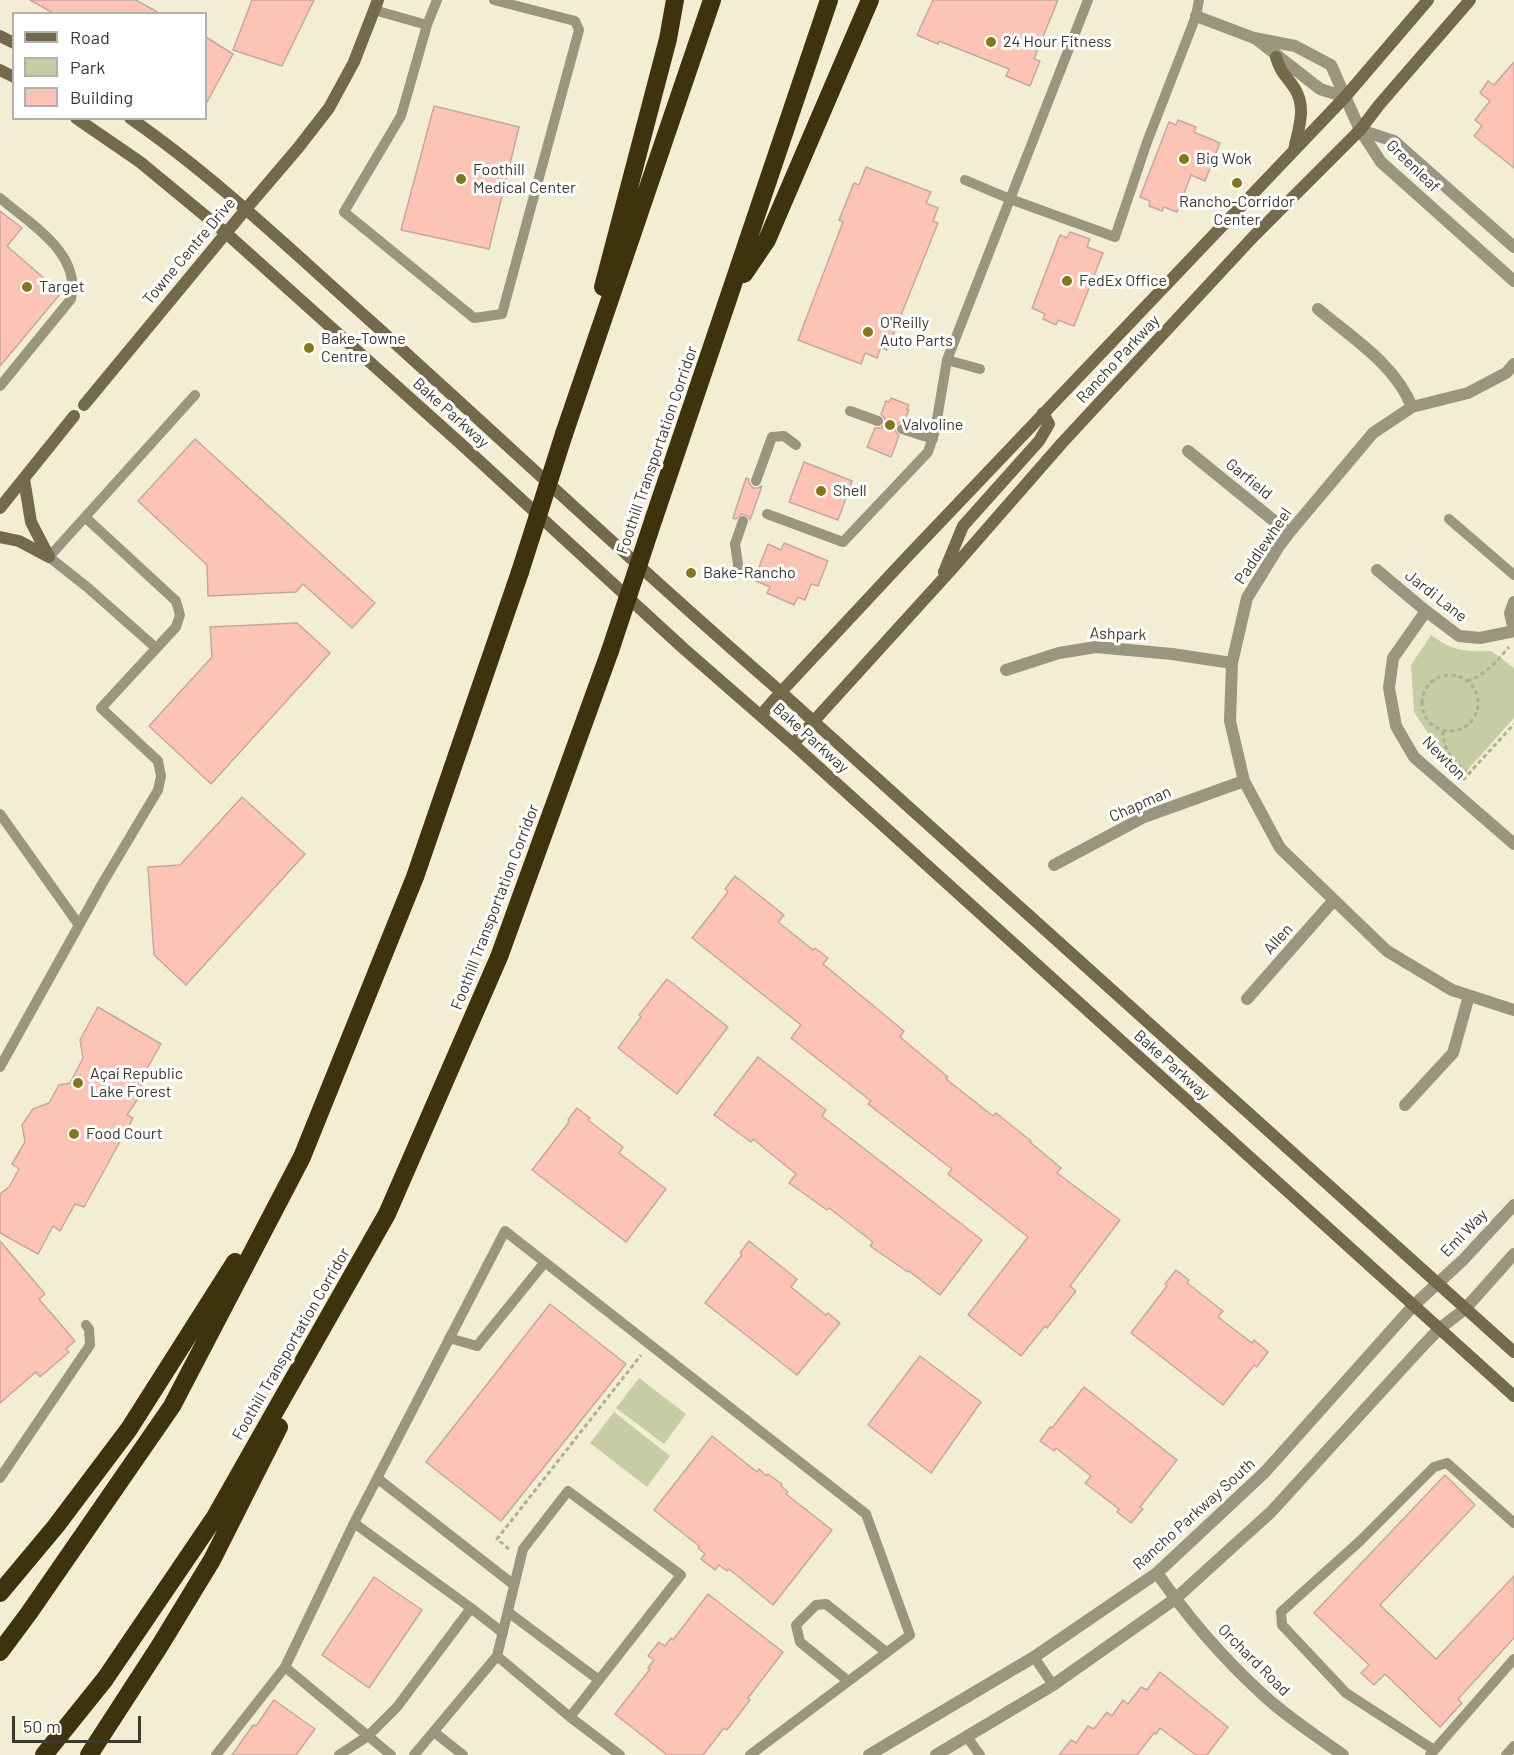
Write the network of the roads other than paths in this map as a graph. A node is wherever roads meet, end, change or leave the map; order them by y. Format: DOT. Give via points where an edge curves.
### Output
graph roads {
  1 [pos="437,0"];
  2 [pos="494,0"];
  3 [pos="675,0"];
  4 [pos="712,0"];
  5 [pos="829,0"];
  6 [pos="870,0"];
  7 [pos="1088,0"];
  8 [pos="1199,0"];
  9 [pos="1428,0"];
  10 [pos="1470,0"];
  11 [pos="376,5"];
  12 [pos="1197,16"];
  13 [pos="427,25"];
  14 [pos="1254,38"];
  15 [pos="1276,57"];
  16 [pos="1346,96"];
  17 [pos="79,120"];
  18 [pos="133,120"];
  19 [pos="1360,130"];
  20 [pos="1294,150"];
  21 [pos="965,180"];
  22 [pos="0,198"];
  23 [pos="1010,200"];
  24 [pos="246,209"];
  25 [pos="226,232"];
  26 [pos="1514,247"];
  27 [pos="1514,280"];
  28 [pos="730,296"];
  29 [pos="1318,309"];
  30 [pos="947,360"];
  31 [pos="1514,364"];
  32 [pos="980,369"];
  33 [pos="0,386"];
  34 [pos="195,395"];
  35 [pos="84,405"];
  36 [pos="1412,406"];
  37 [pos="850,411"];
  38 [pos="1043,413"];
  39 [pos="74,416"];
  40 [pos="878,421"];
  41 [pos="902,429"];
  42 [pos="564,434"];
  43 [pos="933,439"];
  44 [pos="796,445"];
  45 [pos="1188,451"];
  46 [pos="24,479"];
  47 [pos="756,482"];
  48 [pos="0,508"];
  49 [pos="767,514"];
  50 [pos="85,517"];
  51 [pos="1449,519"];
  52 [pos="743,521"];
  53 [pos="1290,533"];
  54 [pos="0,537"];
  55 [pos="50,557"];
  56 [pos="1377,570"];
  57 [pos="739,571"];
  58 [pos="1514,575"];
  59 [pos="940,581"];
  60 [pos="1514,602"];
  61 [pos="1426,611"];
  62 [pos="1514,631"];
  63 [pos="156,648"];
  64 [pos="1232,663"];
  65 [pos="1006,670"];
  66 [pos="781,692"];
  67 [pos="761,715"];
  68 [pos="813,720"];
  69 [pos="793,744"];
  70 [pos="1244,781"];
  71 [pos="0,814"];
  72 [pos="1514,844"];
  73 [pos="1054,865"];
  74 [pos="1334,900"];
  75 [pos="79,925"];
  76 [pos="1469,996"];
  77 [pos="1246,999"];
  78 [pos="1514,1010"];
  79 [pos="0,1067"];
  80 [pos="1405,1105"];
  81 [pos="302,1157"];
  82 [pos="1514,1205"];
  83 [pos="387,1214"];
  84 [pos="1514,1254"];
  85 [pos="545,1262"];
  86 [pos="1437,1283"];
  87 [pos="1413,1306"];
  88 [pos="1465,1309"];
  89 [pos="86,1325"];
  90 [pos="1439,1329"];
  91 [pos="449,1338"];
  92 [pos="1514,1352"];
  93 [pos="1514,1396"];
  94 [pos="0,1478"];
  95 [pos="377,1478"];
  96 [pos="354,1523"];
  97 [pos="1514,1523"];
  98 [pos="1157,1573"];
  99 [pos="514,1585"];
  100 [pos="0,1593"];
  101 [pos="1175,1599"];
  102 [pos="471,1608"];
  103 [pos="508,1612"];
  104 [pos="503,1633"];
  105 [pos="0,1652"];
  106 [pos="886,1652"];
  107 [pos="497,1656"];
  108 [pos="1034,1657"];
  109 [pos="1514,1659"];
  110 [pos="285,1667"];
  111 [pos="599,1680"];
  112 [pos="848,1681"];
  113 [pos="1053,1685"];
  114 [pos="570,1717"];
  115 [pos="434,1732"];
  116 [pos="368,1736"];
  117 [pos="968,1737"];
  118 [pos="1432,1753"];
  119 [pos="44,1755"];
  120 [pos="89,1755"];
  121 [pos="216,1755"];
  122 [pos="339,1755"];
  123 [pos="391,1755"];
  124 [pos="414,1755"];
  125 [pos="463,1755"];
  126 [pos="620,1755"];
  127 [pos="750,1755"];
  128 [pos="869,1755"];
  129 [pos="936,1755"];
  130 [pos="980,1755"];
  131 [pos="1343,1755"];
  1 -- 13 [label="lane"];
  2 -- 13 [label="lane" via="575,21 579,30 502,314 474,318 344,212 401,116"];
  3 -- 42 [label="highway"];
  4 -- 42 [label="highway"];
  5 -- 28 [label="highway, Foothill Transportation Corridor"];
  6 -- 28 [label="highway" via="767,240"];
  7 -- 23 [label="lane"];
  8 -- 12 [label="lane"];
  9 -- 16 [label="main road, Rancho Parkway"];
  10 -- 19 [label="main road, Rancho Parkway"];
  11 -- 13 [label="lane"];
  11 -- 24 [label="main road, Towne Centre Drive" via="354,62 329,108"];
  12 -- 14 [label="street"];
  12 -- 23 [label="lane" via="1147,142 1115,237"];
  14 -- 15 [label="street"];
  14 -- 16 [label="street" via="1295,46 1331,65"];
  15 -- 16 [label="street" via="1320,89"];
  15 -- 20 [label="main road" via="1301,105"];
  16 -- 19 [label="street"];
  16 -- 20 [label="main road, Rancho Parkway"];
  17 -- 25 [label="main road, Bake Parkway" via="140,162"];
  18 -- 24 [label="main road, Bake Parkway"];
  19 -- 26 [label="street, Greenleaf" via="1394,141"];
  19 -- 27 [label="street, Greenleaf" via="1381,162"];
  19 -- 59 [label="main road, Rancho Parkway" via="1240,251"];
  20 -- 38 [label="main road, Rancho Parkway"];
  21 -- 23 [label="lane"];
  22 -- 33 [label="lane" via="65,257 74,287 71,299"];
  23 -- 30 [label="lane"];
  24 -- 25 [label="main road, Towne Centre Drive"];
  24 -- 66 [label="main road, Bake Parkway"];
  25 -- 35 [label="main road, Towne Centre Drive"];
  25 -- 67 [label="main road, Bake Parkway"];
  28 -- 83 [label="highway, Foothill Transportation Corridor, bridge" via="610,651 499,957"];
  29 -- 36 [label="street" via="1392,372"];
  30 -- 32 [label="lane"];
  30 -- 43 [label="lane"];
  31 -- 36 [label="street, Paddlewheel" via="1506,373 1468,393"];
  34 -- 50 [label="lane"];
  35 -- 39 [label="street, Towne Centre Drive"];
  36 -- 53 [label="street, Paddlewheel" via="1373,433"];
  37 -- 40 [label="lane"];
  38 -- 59 [label="main road" via="1048,424 1039,441 963,526"];
  38 -- 66 [label="main road, Rancho Parkway"];
  39 -- 46 [label="main road, Towne Centre Drive"];
  41 -- 43 [label="lane"];
  42 -- 81 [label="highway, bridge" via="415,877"];
  43 -- 49 [label="lane" via="928,452 843,542"];
  44 -- 47 [label="lane" via="784,436 772,437"];
  45 -- 53 [label="street, Garfield"];
  46 -- 48 [label="main road, Towne Centre Drive"];
  46 -- 55 [label="main road" via="31,522"];
  50 -- 55 [label="lane"];
  50 -- 63 [label="lane" via="176,601 180,615 176,627"];
  51 -- 58 [label="lane"];
  52 -- 57 [label="lane" via="735,543"];
  53 -- 64 [label="street, Paddlewheel" via="1247,598"];
  54 -- 55 [label="main road" via="19,541"];
  55 -- 63 [label="lane"];
  56 -- 61 [label="street, Jardi Lane"];
  59 -- 68 [label="main road, Rancho Parkway"];
  60 -- 62 [label="street" via="1510,613"];
  61 -- 62 [label="street, Jardi Lane" via="1459,636 1480,638"];
  61 -- 72 [label="street, Newton" via="1393,658 1389,688 1396,726 1414,757"];
  63 -- 75 [label="lane" via="101,708 158,761 158,790"];
  64 -- 65 [label="street, Ashpark" via="1096,647 1059,653"];
  64 -- 70 [label="street, Paddlewheel" via="1230,722"];
  66 -- 67 [label="main road, Rancho Parkway"];
  66 -- 68 [label="main road, Bake Parkway"];
  67 -- 69 [label="main road, Bake Parkway"];
  68 -- 69 [label="main road, Rancho Parkway"];
  68 -- 86 [label="main road, Bake Parkway"];
  69 -- 87 [label="main road, Bake Parkway"];
  70 -- 73 [label="street, Chapman" via="1144,817"];
  70 -- 74 [label="street, Paddlewheel" via="1280,848"];
  71 -- 75 [label="lane"];
  74 -- 76 [label="street, Paddlewheel" via="1387,951"];
  74 -- 77 [label="street, Allen"];
  75 -- 79 [label="lane"];
  76 -- 78 [label="street, Paddlewheel"];
  76 -- 80 [label="street" via="1453,1053"];
  81 -- 100 [label="highway" via="129,1429"];
  81 -- 105 [label="highway" via="172,1406"];
  82 -- 86 [label="street, Emi Way"];
  83 -- 119 [label="highway, Foothill Transportation Corridor" via="215,1517 105,1679"];
  83 -- 120 [label="highway" via="212,1560"];
  84 -- 88 [label="street"];
  85 -- 91 [label="lane" via="477,1346"];
  85 -- 91 [label="lane" via="505,1231"];
  85 -- 106 [label="lane" via="866,1514 910,1635"];
  86 -- 87 [label="street, Rancho Parkway South"];
  86 -- 88 [label="main road, Bake Parkway"];
  87 -- 90 [label="main road, Bake Parkway"];
  87 -- 98 [label="street, Rancho Parkway South" via="1265,1472"];
  88 -- 90 [label="street"];
  88 -- 92 [label="main road, Bake Parkway"];
  89 -- 94 [label="lane" via="90,1345"];
  90 -- 93 [label="main road, Bake Parkway"];
  90 -- 101 [label="street" via="1271,1512"];
  91 -- 95 [label="lane"];
  95 -- 96 [label="lane"];
  95 -- 99 [label="lane"];
  96 -- 102 [label="lane"];
  96 -- 110 [label="lane"];
  97 -- 118 [label="lane" via="1447,1463 1434,1467 1281,1612 1282,1625 1346,1693"];
  98 -- 101 [label="street, Orchard Road"];
  98 -- 108 [label="street, Rancho Parkway South"];
  99 -- 103 [label="lane"];
  99 -- 111 [label="lane" via="523,1549 568,1491 681,1575"];
  101 -- 113 [label="street"];
  101 -- 131 [label="street, Orchard Road" via="1260,1693"];
  102 -- 104 [label="lane"];
  102 -- 116 [label="lane" via="397,1707"];
  103 -- 104 [label="lane"];
  103 -- 111 [label="lane"];
  104 -- 107 [label="lane"];
  106 -- 112 [label="lane"];
  106 -- 112 [label="lane" via="826,1604 816,1605 796,1625 800,1642"];
  107 -- 114 [label="lane"];
  107 -- 115 [label="lane"];
  108 -- 113 [label="lane"];
  108 -- 128 [label="street, Rancho Parkway South"];
  109 -- 118 [label="lane"];
  110 -- 116 [label="lane"];
  110 -- 121 [label="lane"];
  111 -- 114 [label="lane"];
  112 -- 127 [label="lane"];
  113 -- 117 [label="street"];
  114 -- 126 [label="lane"];
  115 -- 124 [label="lane"];
  115 -- 125 [label="lane"];
  116 -- 122 [label="lane"];
  116 -- 123 [label="lane"];
  117 -- 129 [label="street"];
  117 -- 130 [label="lane"];
}
